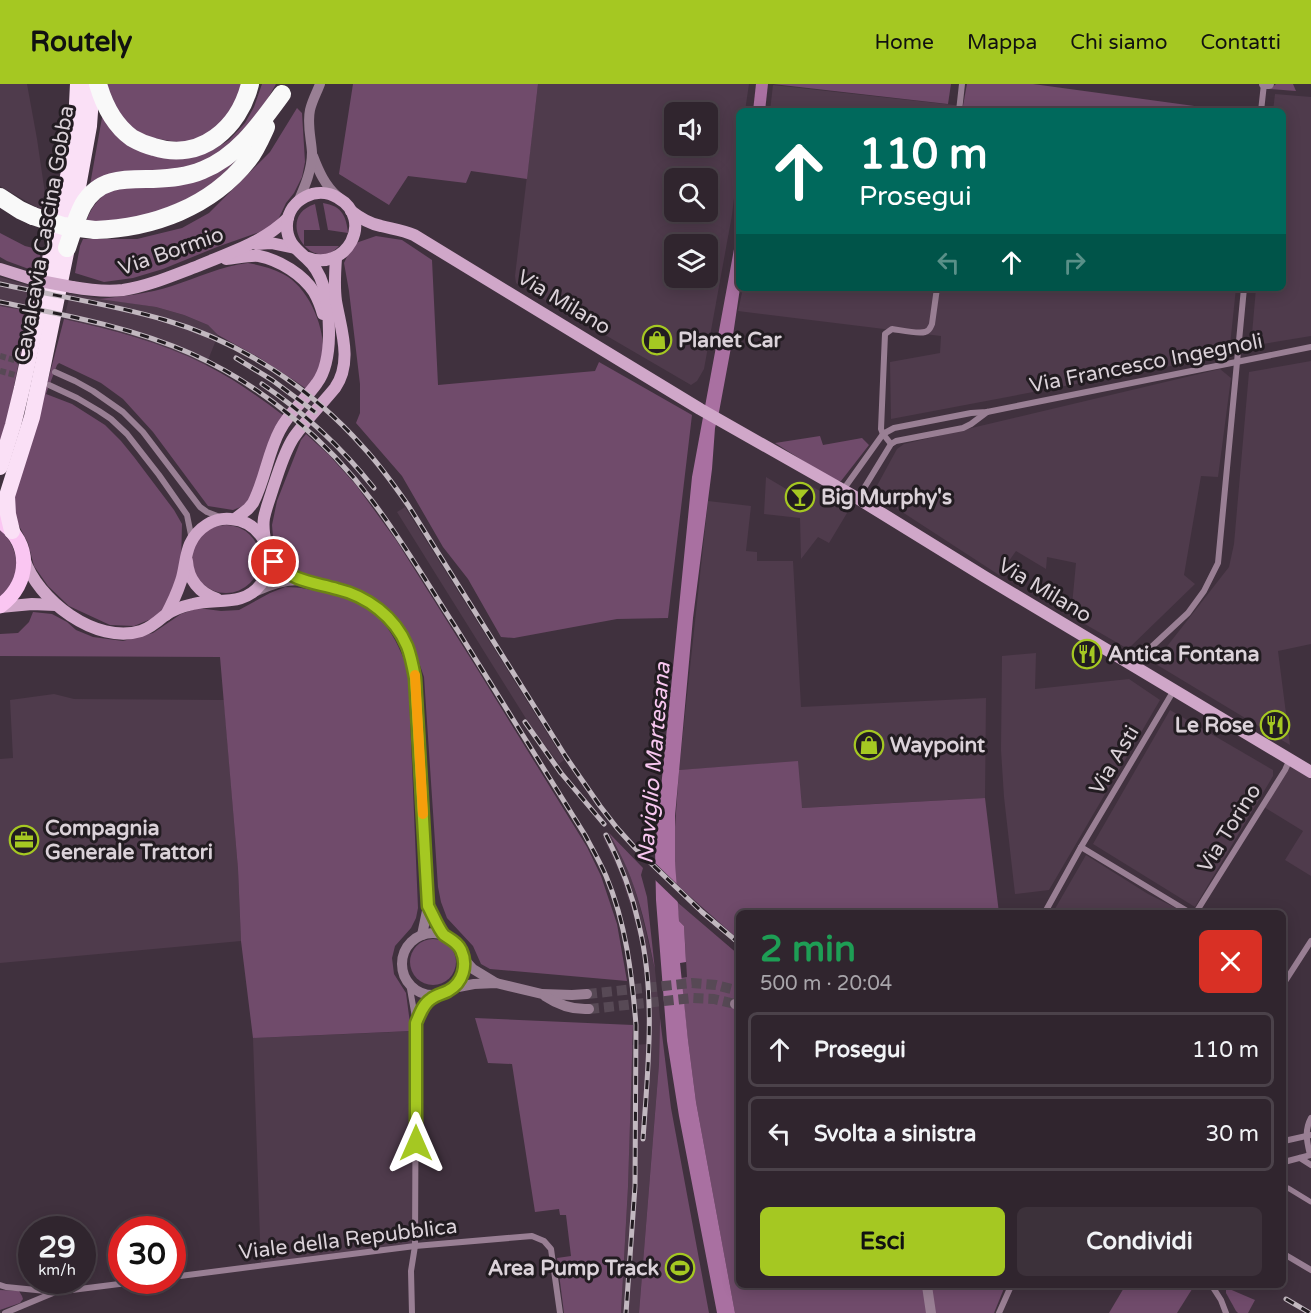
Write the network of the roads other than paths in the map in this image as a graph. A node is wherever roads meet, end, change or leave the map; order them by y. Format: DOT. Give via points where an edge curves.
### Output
graph roads {
  1 [pos="78,84"];
  2 [pos="92,84"];
  3 [pos="98,84"];
  4 [pos="250,84"];
  5 [pos="320,84"];
  6 [pos="962,84"];
  7 [pos="1264,84"];
  8 [pos="1269,84"];
  9 [pos="284,89"];
  10 [pos="959,108"];
  11 [pos="1261,108"];
  12 [pos="312,154"];
  13 [pos="0,197"];
  14 [pos="337,197"];
  15 [pos="298,202"];
  16 [pos="351,211"];
  17 [pos="288,218"];
  18 [pos="381,226"];
  19 [pos="352,242"];
  20 [pos="249,245"];
  21 [pos="67,248"];
  22 [pos="295,248"];
  23 [pos="305,257"];
  24 [pos="336,258"];
  25 [pos="210,261"];
  26 [pos="0,269"];
  27 [pos="937,291"];
  28 [pos="1244,291"];
  29 [pos="328,340"];
  30 [pos="1311,347"];
  31 [pos="1237,361"];
  32 [pos="55,372"];
  33 [pos="49,386"];
  34 [pos="987,412"];
  35 [pos="883,434"];
  36 [pos="891,444"];
  37 [pos="0,467"];
  38 [pos="843,491"];
  39 [pos="858,498"];
  40 [pos="229,519"];
  41 [pos="6,526"];
  42 [pos="192,540"];
  43 [pos="268,550"];
  44 [pos="24,557"];
  45 [pos="187,557"];
  46 [pos="299,580"];
  47 [pos="252,593"];
  48 [pos="223,600"];
  49 [pos="56,605"];
  50 [pos="0,607"];
  51 [pos="165,615"];
  52 [pos="1131,665"];
  53 [pos="1174,690"];
  54 [pos="1290,759"];
  55 [pos="1311,772"];
  56 [pos="1081,847"];
  57 [pos="428,906"];
  58 [pos="1046,910"];
  59 [pos="1187,910"];
  60 [pos="1197,910"];
  61 [pos="443,934"];
  62 [pos="422,935"];
  63 [pos="1311,941"];
  64 [pos="464,959"];
  65 [pos="1286,980"];
  66 [pos="409,983"];
  67 [pos="496,983"];
  68 [pos="453,988"];
  69 [pos="542,994"];
  70 [pos="587,994"];
  71 [pos="438,995"];
  72 [pos="589,1009"];
  73 [pos="416,1023"];
  74 [pos="1311,1118"];
  75 [pos="1309,1135"];
  76 [pos="1286,1141"];
  77 [pos="1311,1155"];
  78 [pos="1300,1158"];
  79 [pos="1286,1162"];
  80 [pos="1311,1165"];
  81 [pos="1288,1188"];
  82 [pos="1311,1202"];
  83 [pos="415,1246"];
  84 [pos="1286,1255"];
  85 [pos="1311,1270"];
  86 [pos="186,1275"];
  87 [pos="2,1287"];
  88 [pos="927,1288"];
  89 [pos="1010,1288"];
  90 [pos="1213,1288"];
  91 [pos="18,1289"];
  92 [pos="23,1294"];
  93 [pos="51,1294"];
  94 [pos="22,1306"];
  95 [pos="0,1312"];
  96 [pos="7,1312"];
  97 [pos="412,1313"];
  98 [pos="560,1313"];
  99 [pos="931,1313"];
  100 [pos="999,1313"];
  101 [pos="1226,1313"];
  1 -- 37 [label="highway, Cavalcavia Cascina Gobba" via="72,158 19,404"];
  2 -- 21 [label="highway, Cavalcavia Cascina Gobba" via="89,126"];
  3 -- 4 [label="highway" via="111,116 129,136 157,148 176,150 202,146 224,132 240,111"];
  5 -- 12 [label="street" via="309,116"];
  6 -- 10 [label="street"];
  7 -- 8 [label="street"];
  7 -- 11 [label="street"];
  9 -- 13 [label="highway, bridge" via="248,160 216,190 176,214 126,228 77,229 33,216"];
  9 -- 21 [label="highway" via="249,137 209,168 176,177 118,180 98,189 82,207"];
  12 -- 14 [label="street" via="327,187"];
  12 -- 15 [label="street"];
  14 -- 15 [label="main road" via="319,193"];
  14 -- 16 [label="main road"];
  15 -- 17 [label="main road"];
  16 -- 18 [label="main road, Via Milano"];
  16 -- 19 [label="main road" via="355,221"];
  17 -- 20 [label="main road, Via Bormio" via="279,228"];
  17 -- 22 [label="main road" via="288,234"];
  18 -- 19 [label="main road" via="366,230"];
  18 -- 38 [label="main road, Via Milano" via="414,235"];
  19 -- 24 [label="main road"];
  20 -- 22 [label="main road, Via Bormio" via="271,243"];
  20 -- 25 [label="main road, Via Bormio"];
  21 -- 41 [label="highway, Cavalcavia Cascina Gobba" via="35,405 7,496"];
  22 -- 23 [label="main road"];
  23 -- 24 [label="main road" via="322,261"];
  23 -- 29 [label="main road" via="323,284"];
  24 -- 43 [label="main road" via="343,369 339,381 288,447 265,513"];
  25 -- 26 [label="main road, Via Bormio, bridge" via="159,280 103,291 36,280"];
  25 -- 29 [label="main road" via="257,256 281,264 314,292"];
  27 -- 35 [label="street" via="930,329 892,329 885,334"];
  28 -- 31 [label="street"];
  29 -- 40 [label="main road" via="327,362 321,377 282,426 255,499 248,509"];
  30 -- 31 [label="street, Via Francesco Ingegnoli"];
  31 -- 34 [label="street, Via Francesco Ingegnoli"];
  31 -- 52 [label="street" via="1218,563 1188,613"];
  32 -- 40 [label="street" via="123,412 200,507"];
  33 -- 42 [label="street" via="99,411 127,434 187,515"];
  34 -- 35 [label="street, Via Francesco Ingegnoli" via="894,428"];
  34 -- 36 [label="street, Via Francesco Ingegnoli" via="963,428"];
  35 -- 36 [label="street"];
  35 -- 38 [label="street"];
  36 -- 39 [label="street"];
  38 -- 39 [label="main road, Via Milano"];
  39 -- 52 [label="main road, Via Milano"];
  40 -- 42 [label="main road" via="207,524"];
  40 -- 43 [label="main road" via="253,527"];
  41 -- 44 [label="main road" via="20,543"];
  42 -- 45 [label="main road"];
  43 -- 46 [label="street" via="284,571"];
  43 -- 47 [label="main road" via="266,577"];
  44 -- 49 [label="main road" via="29,573"];
  44 -- 50 [label="main road" via="19,585"];
  45 -- 48 [label="main road" via="196,586 208,596"];
  45 -- 51 [label="main road" via="180,584"];
  46 -- 47 [label="street" via="266,586"];
  46 -- 57 [label="street" via="347,591 368,602 388,617 406,644 415,678"];
  47 -- 48 [label="main road"];
  48 -- 51 [label="main road" via="195,603"];
  49 -- 50 [label="main road"];
  49 -- 51 [label="main road" via="93,627 116,634 143,630"];
  52 -- 53 [label="main road, Via Milano"];
  53 -- 54 [label="main road, Via Milano"];
  53 -- 56 [label="street, Via Asti"];
  54 -- 55 [label="main road, Via Milano"];
  54 -- 60 [label="street, Via Torino"];
  56 -- 58 [label="street, Via Asti"];
  56 -- 59 [label="street"];
  57 -- 61 [label="street"];
  57 -- 62 [label="street"];
  61 -- 62 [label="street"];
  61 -- 64 [label="street" via="459,946"];
  62 -- 66 [label="street" via="409,944 403,958"];
  63 -- 65 [label="street"];
  64 -- 67 [label="street"];
  64 -- 68 [label="street" via="462,976"];
  66 -- 71 [label="street" via="422,993"];
  66 -- 73 [label="street"];
  67 -- 68 [label="street"];
  67 -- 69 [label="street"];
  68 -- 71 [label="street"];
  69 -- 70 [label="street"];
  69 -- 72 [label="street" via="560,1004"];
  71 -- 73 [label="street" via="426,1002"];
  73 -- 83 [label="street"];
  74 -- 75 [label="street" via="1306,1128"];
  75 -- 76 [label="street"];
  75 -- 77 [label="street"];
  77 -- 78 [label="street"];
  78 -- 79 [label="street"];
  78 -- 80 [label="street"];
  81 -- 82 [label="street"];
  83 -- 86 [label="street, Viale della Repubblica"];
  83 -- 97 [label="street"];
  83 -- 98 [label="street, Viale della Repubblica" via="528,1236 541,1239 551,1250"];
  84 -- 85 [label="street"];
  87 -- 91 [label="street"];
  88 -- 99 [label="street"];
  89 -- 100 [label="street"];
  90 -- 101 [label="street"];
  92 -- 94 [label="street"];
  93 -- 94 [label="street"];
  94 -- 96 [label="street"];
  95 -- 96 [label="street"];
}
